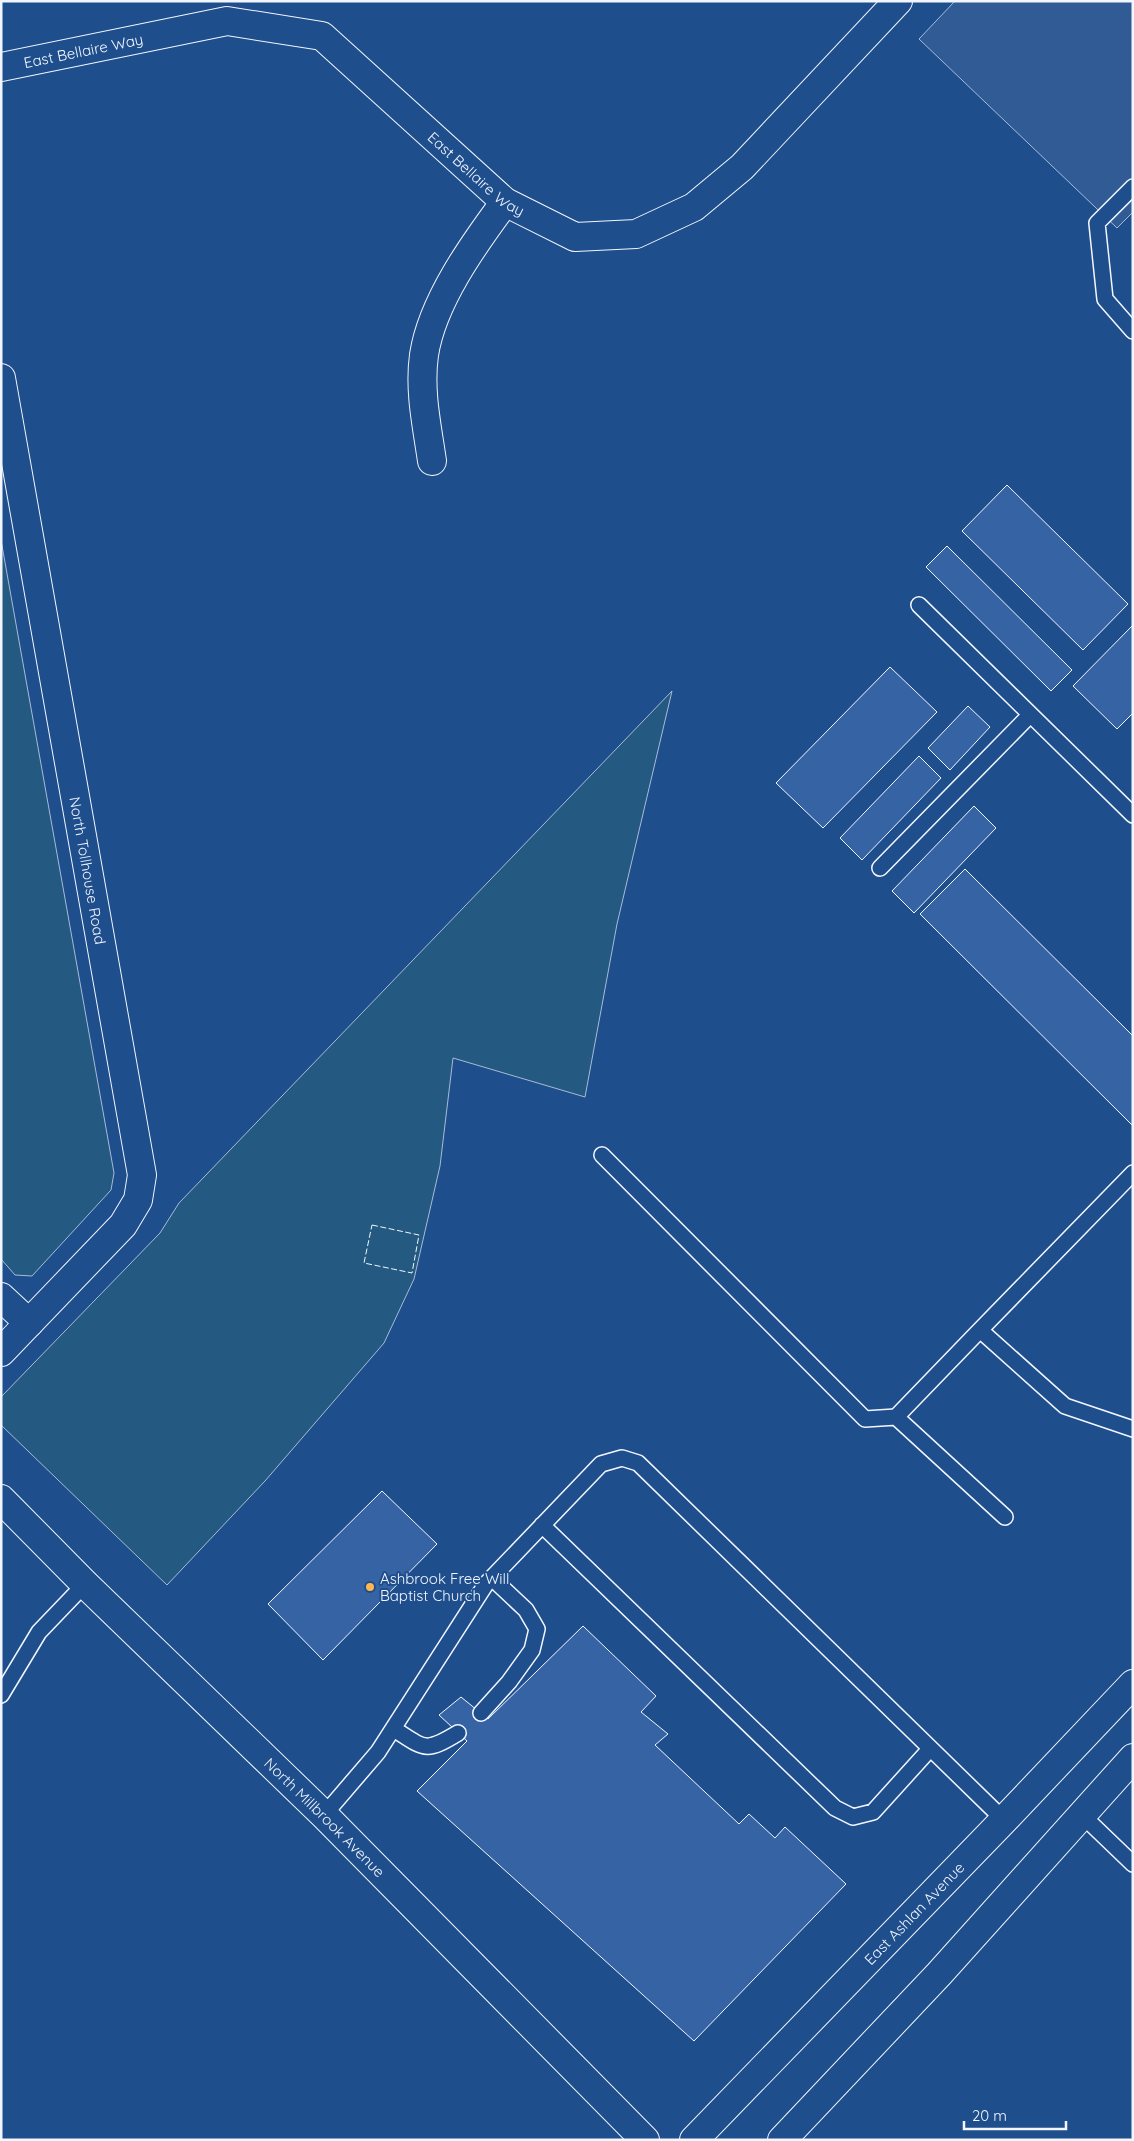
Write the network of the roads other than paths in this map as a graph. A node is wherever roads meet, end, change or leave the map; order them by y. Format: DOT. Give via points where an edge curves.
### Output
graph roads {
  1 [pos="898,1"];
  2 [pos="1,67"];
  3 [pos="1133,187"];
  4 [pos="505,202"];
  5 [pos="1133,331"];
  6 [pos="1,378"];
  7 [pos="432,461"];
  8 [pos="919,605"];
  9 [pos="1030,715"];
  10 [pos="1132,814"];
  11 [pos="880,868"];
  12 [pos="602,1155"];
  13 [pos="1133,1173"];
  14 [pos="1,1297"];
  15 [pos="28,1323"];
  16 [pos="980,1330"];
  17 [pos="1,1352"];
  18 [pos="896,1417"];
  19 [pos="1133,1429"];
  20 [pos="1,1499"];
  21 [pos="1005,1517"];
  22 [pos="542,1525"];
  23 [pos="492,1578"];
  24 [pos="85,1584"];
  25 [pos="1133,1684"];
  26 [pos="1,1695"];
  27 [pos="481,1713"];
  28 [pos="394,1728"];
  29 [pos="458,1733"];
  30 [pos="930,1749"];
  31 [pos="1133,1758"];
  32 [pos="1081,1814"];
  33 [pos="324,1815"];
  34 [pos="1004,1820"];
  35 [pos="1133,1864"];
  36 [pos="645,2140"];
  37 [pos="694,2140"];
  38 [pos="782,2140"];
  1 -- 4 [label="street, East Bellaire Way" via="742,167 694,207 636,234 575,237"];
  2 -- 4 [label="street, East Bellaire Way" via="227,21 322,36"];
  3 -- 5 [label="lane" via="1097,223 1104,299"];
  4 -- 7 [label="street" via="477,240 438,306 424,355 422,399"];
  6 -- 15 [label="street, North Tollhouse Road" via="142,1175 138,1200 123,1225"];
  8 -- 9 [label="lane"];
  9 -- 10 [label="lane"];
  9 -- 11 [label="lane"];
  12 -- 18 [label="lane" via="865,1419"];
  13 -- 16 [label="lane"];
  14 -- 15 [label="street"];
  15 -- 17 [label="street, North Tollhouse Road"];
  16 -- 18 [label="lane"];
  16 -- 19 [label="lane" via="1065,1406"];
  18 -- 21 [label="lane"];
  20 -- 24 [label="street, North Millbrook Avenue"];
  22 -- 23 [label="lane"];
  22 -- 30 [label="lane" via="601,1464 622,1458 638,1464"];
  22 -- 30 [label="lane" via="835,1808 853,1816 873,1812"];
  23 -- 27 [label="lane" via="526,1610 536,1629 532,1650"];
  23 -- 28 [label="lane"];
  24 -- 26 [label="lane" via="39,1632"];
  24 -- 33 [label="street, North Millbrook Avenue"];
  25 -- 34 [label="street, East Ashlan Avenue"];
  28 -- 29 [label="lane" via="420,1745 436,1747"];
  28 -- 33 [label="lane" via="378,1752"];
  30 -- 34 [label="lane"];
  31 -- 32 [label="street"];
  32 -- 35 [label="lane"];
  32 -- 38 [label="street" via="939,1974"];
  33 -- 36 [label="street, North Millbrook Avenue"];
  34 -- 37 [label="street, East Ashlan Avenue"];
}
